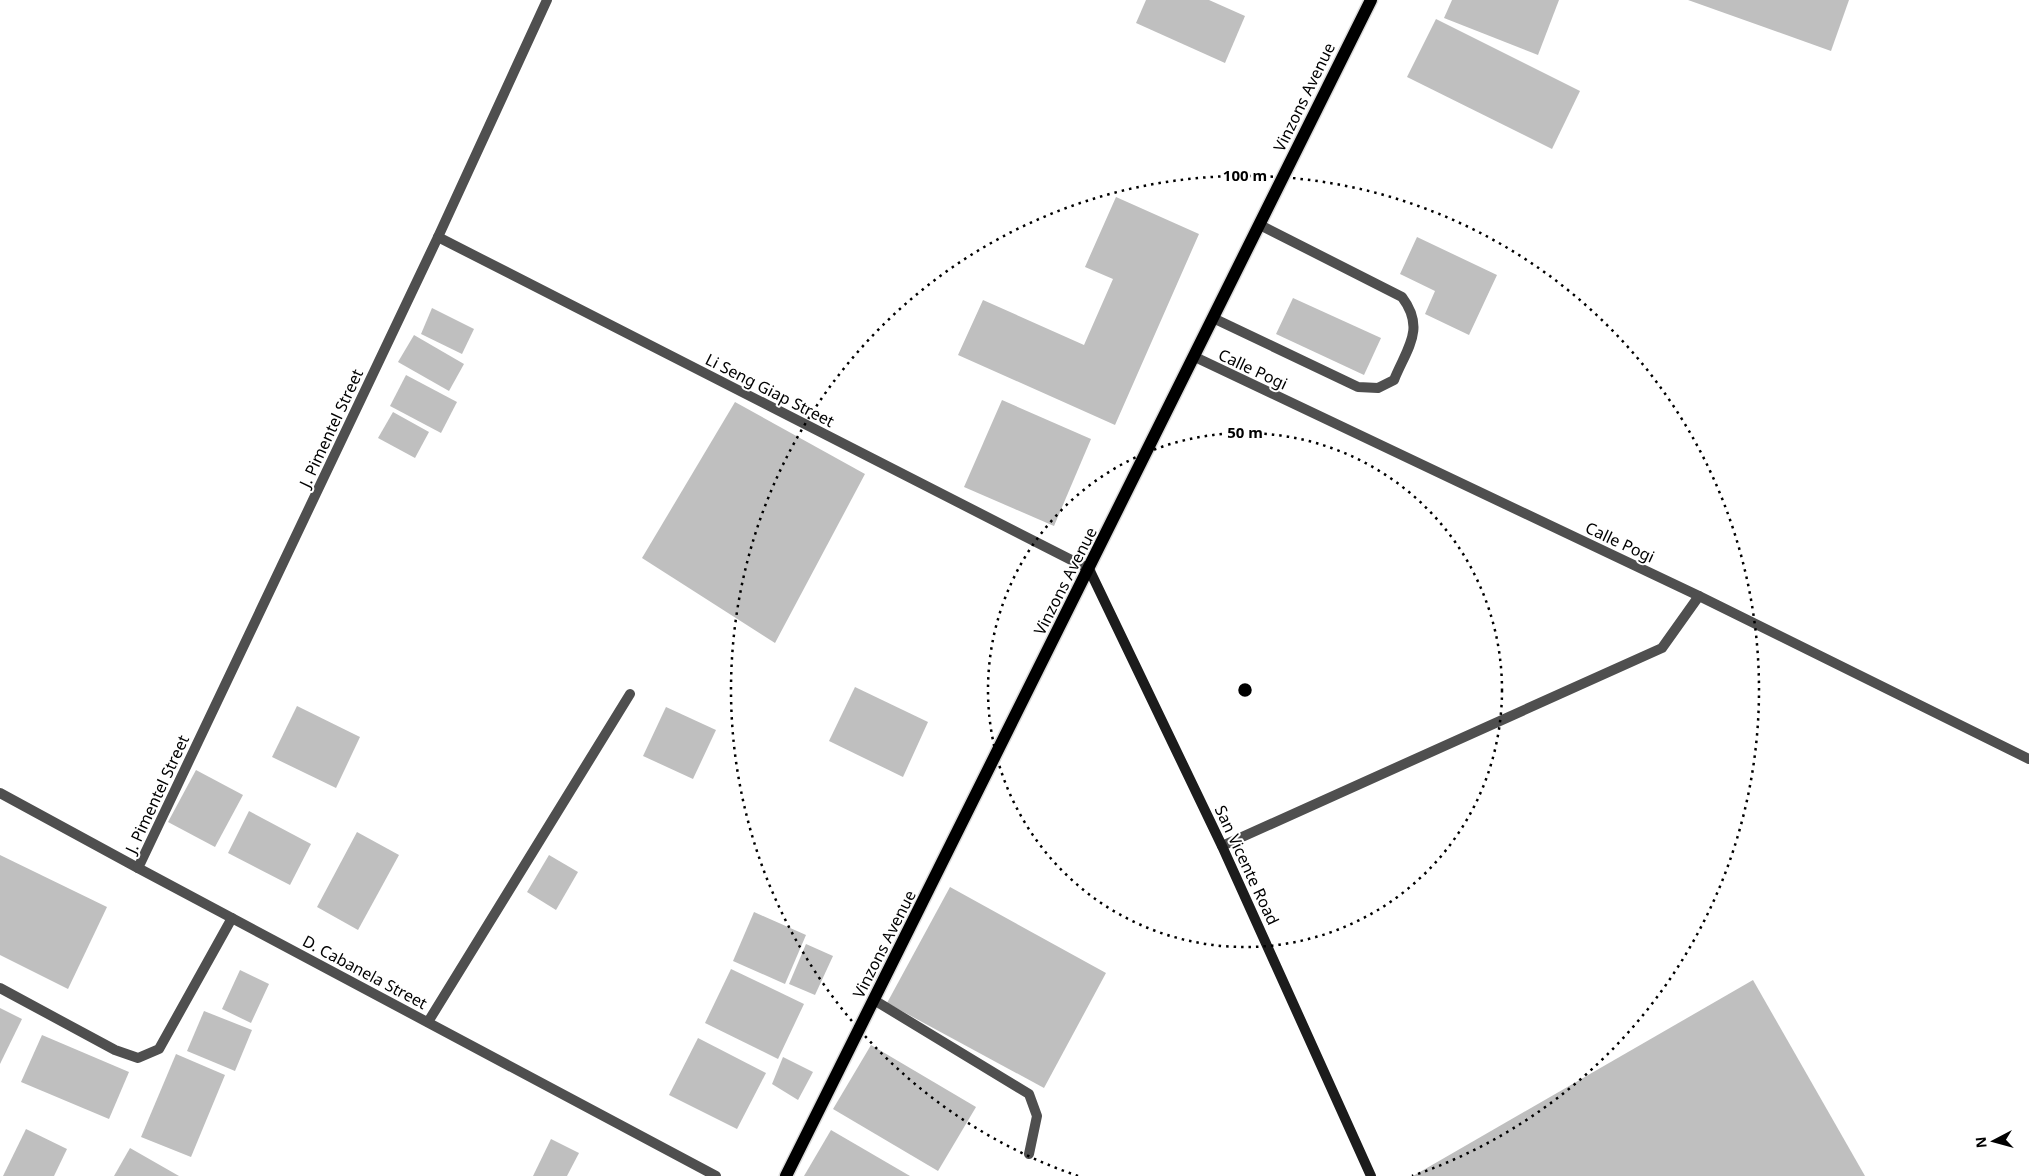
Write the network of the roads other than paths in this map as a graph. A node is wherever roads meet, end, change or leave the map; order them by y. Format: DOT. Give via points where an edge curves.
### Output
graph roads {
  1 [pos="547,0"];
  2 [pos="1371,0"];
  3 [pos="1260,225"];
  4 [pos="438,238"];
  5 [pos="1213,318"];
  6 [pos="1194,357"];
  7 [pos="1089,569"];
  8 [pos="1699,596"];
  9 [pos="630,694"];
  10 [pos="2029,759"];
  11 [pos="0,793"];
  12 [pos="1222,846"];
  13 [pos="138,868"];
  14 [pos="232,918"];
  15 [pos="0,988"];
  16 [pos="874,1000"];
  17 [pos="428,1022"];
  18 [pos="1029,1154"];
  19 [pos="716,1176"];
  20 [pos="786,1176"];
  21 [pos="1370,1176"];
  1 -- 4 [label="street, J. Pimentel Street"];
  2 -- 3 [label="main road, Vinzons Avenue"];
  3 -- 5 [label="main road, Vinzons Avenue"];
  3 -- 5 [label="street" via="1402,297 1412,310 1416,327 1394,380 1378,388 1358,386"];
  4 -- 7 [label="street, Li Seng Giap Street"];
  4 -- 13 [label="street, J. Pimentel Street"];
  5 -- 6 [label="main road, Vinzons Avenue"];
  6 -- 7 [label="main road, Vinzons Avenue"];
  6 -- 8 [label="street, Calle Pogi"];
  7 -- 12 [label="main road, San Vicente Road"];
  7 -- 16 [label="main road, Vinzons Avenue"];
  8 -- 10 [label="street, Calle Pogi"];
  8 -- 12 [label="street" via="1662,648"];
  9 -- 17 [label="street"];
  11 -- 13 [label="street, D. Cabanela Street"];
  12 -- 21 [label="main road, San Vicente Road"];
  13 -- 14 [label="street, D. Cabanela Street"];
  14 -- 15 [label="street" via="159,1049 138,1058 115,1050"];
  14 -- 17 [label="street, D. Cabanela Street"];
  16 -- 18 [label="street" via="1029,1094 1037,1116"];
  16 -- 20 [label="main road, Vinzons Avenue"];
  17 -- 19 [label="street, D. Cabanela Street"];
}
